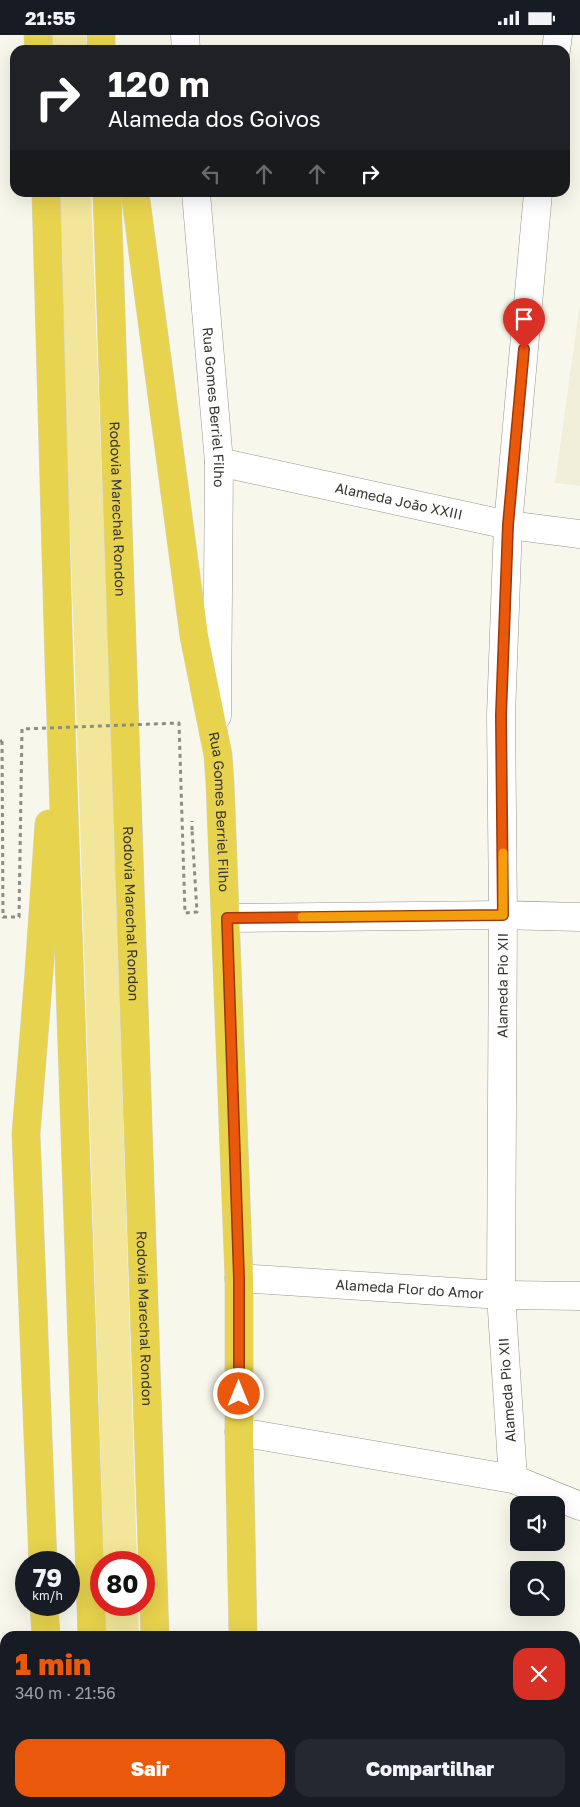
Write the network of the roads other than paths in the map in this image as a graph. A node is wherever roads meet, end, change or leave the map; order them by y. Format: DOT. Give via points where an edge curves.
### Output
graph roads {
  1 [pos="46,197"];
  2 [pos="107,197"];
  3 [pos="136,197"];
  4 [pos="196,197"];
  5 [pos="538,197"];
  6 [pos="219,461"];
  7 [pos="508,525"];
  8 [pos="580,534"];
  9 [pos="59,663"];
  10 [pos="218,755"];
  11 [pos="503,915"];
  12 [pos="580,917"];
  13 [pos="227,918"];
  14 [pos="239,1278"];
  15 [pos="501,1295"];
  16 [pos="580,1296"];
  17 [pos="238,1432"];
  18 [pos="513,1479"];
  19 [pos="580,1506"];
  20 [pos="43,1551"];
  21 [pos="45,1616"];
  22 [pos="46,1631"];
  23 [pos="92,1631"];
  24 [pos="155,1631"];
  25 [pos="243,1631"];
  1 -- 9 [label="highway"];
  2 -- 24 [label="highway, Rodovia Marechal Rondon"];
  3 -- 10 [label="highway" via="194,636"];
  4 -- 6 [label="street, Rua Gomes Berriel Filho"];
  5 -- 7 [label="street, Alameda Pio XII"];
  6 -- 7 [label="street, Alameda João XXIII"];
  6 -- 10 [label="street, Rua Gomes Berriel Filho"];
  7 -- 8 [label="street, Alameda João XXIII"];
  7 -- 11 [label="street, Alameda Pio XII" via="501,715"];
  9 -- 20 [label="highway" via="40,972 26,1134"];
  9 -- 23 [label="highway"];
  10 -- 13 [label="highway, Rua Gomes Berriel Filho"];
  11 -- 12 [label="street"];
  11 -- 13 [label="street"];
  11 -- 15 [label="street, Alameda Pio XII"];
  13 -- 14 [label="highway, Rua Gomes Berriel Filho"];
  14 -- 15 [label="street, Alameda Flor do Amor"];
  14 -- 17 [label="highway, Rua Gomes Berriel Filho"];
  15 -- 16 [label="street, Alameda Flor do Amor"];
  15 -- 18 [label="street, Alameda Pio XII"];
  17 -- 18 [label="street"];
  17 -- 25 [label="highway, Rua Gomes Berriel Filho"];
  18 -- 19 [label="street"];
  21 -- 22 [label="highway"];
}
